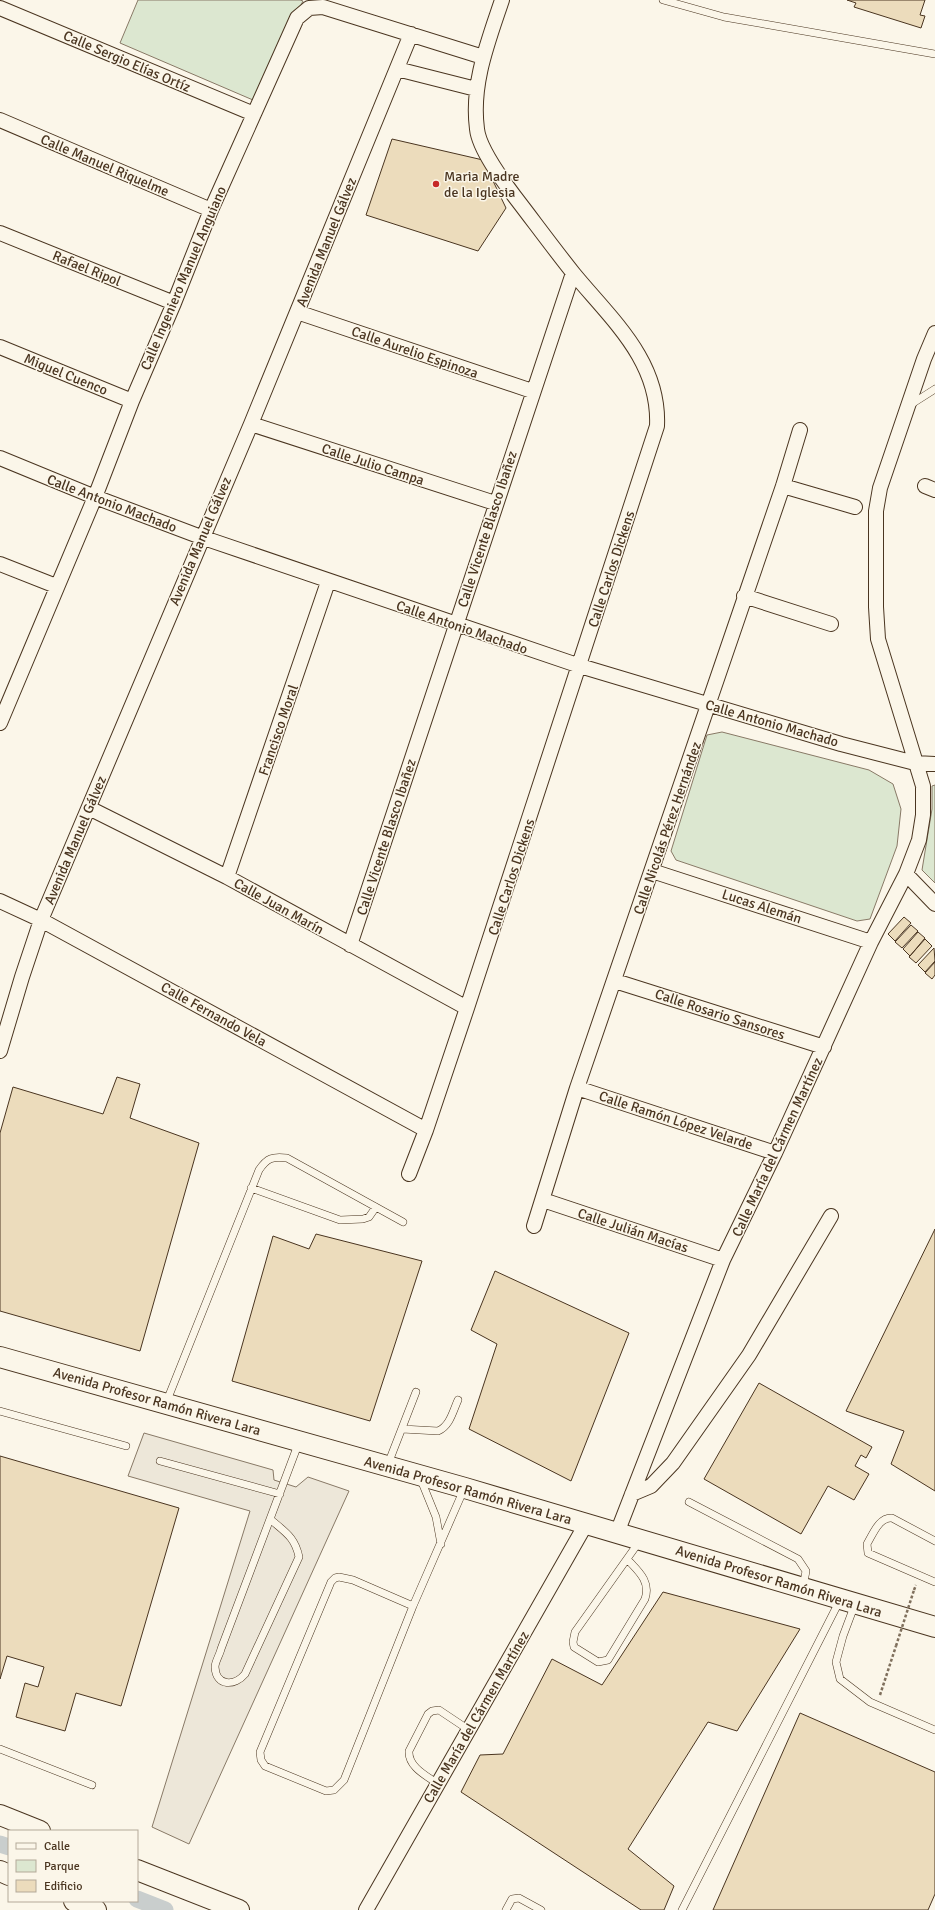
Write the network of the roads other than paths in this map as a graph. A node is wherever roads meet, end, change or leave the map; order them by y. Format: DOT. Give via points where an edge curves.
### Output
graph roads {
  1 [pos="502,0"];
  2 [pos="663,0"];
  3 [pos="0,8"];
  4 [pos="411,34"];
  5 [pos="935,54"];
  6 [pos="483,56"];
  7 [pos="397,69"];
  8 [pos="476,89"];
  9 [pos="254,114"];
  10 [pos="0,120"];
  11 [pos="211,210"];
  12 [pos="0,233"];
  13 [pos="573,272"];
  14 [pos="174,303"];
  15 [pos="297,312"];
  16 [pos="935,333"];
  17 [pos="0,347"];
  18 [pos="935,389"];
  19 [pos="532,391"];
  20 [pos="132,401"];
  21 [pos="908,407"];
  22 [pos="251,424"];
  23 [pos="800,430"];
  24 [pos="0,458"];
  25 [pos="783,486"];
  26 [pos="95,497"];
  27 [pos="495,503"];
  28 [pos="855,507"];
  29 [pos="201,537"];
  30 [pos="0,564"];
  31 [pos="328,582"];
  32 [pos="56,586"];
  33 [pos="744,596"];
  34 [pos="831,624"];
  35 [pos="456,625"];
  36 [pos="580,666"];
  37 [pos="708,705"];
  38 [pos="0,723"];
  39 [pos="916,763"];
  40 [pos="935,764"];
  41 [pos="89,808"];
  42 [pos="652,871"];
  43 [pos="906,874"];
  44 [pos="228,877"];
  45 [pos="0,901"];
  46 [pos="935,904"];
  47 [pos="41,920"];
  48 [pos="871,942"];
  49 [pos="350,945"];
  50 [pos="615,981"];
  51 [pos="467,1008"];
  52 [pos="824,1047"];
  53 [pos="0,1051"];
  54 [pos="577,1088"];
  55 [pos="426,1130"];
  56 [pos="776,1153"];
  57 [pos="409,1174"];
  58 [pos="251,1188"];
  59 [pos="543,1200"];
  60 [pos="376,1207"];
  61 [pos="831,1216"];
  62 [pos="403,1222"];
  63 [pos="534,1226"];
  64 [pos="723,1260"];
  65 [pos="0,1357"];
  66 [pos="416,1392"];
  67 [pos="458,1400"];
  68 [pos="166,1403"];
  69 [pos="0,1411"];
  70 [pos="402,1429"];
  71 [pos="300,1441"];
  72 [pos="126,1446"];
  73 [pos="160,1462"];
  74 [pos="387,1466"];
  75 [pos="419,1475"];
  76 [pos="465,1488"];
  77 [pos="280,1494"];
  78 [pos="632,1494"];
  79 [pos="689,1502"];
  80 [pos="270,1519"];
  81 [pos="586,1524"];
  82 [pos="617,1533"];
  83 [pos="641,1540"];
  84 [pos="935,1541"];
  85 [pos="442,1544"];
  86 [pos="627,1559"];
  87 [pos="935,1582"];
  88 [pos="802,1589"];
  89 [pos="847,1602"];
  90 [pos="413,1606"];
  91 [pos="935,1627"];
  92 [pos="469,1730"];
  93 [pos="935,1730"];
  94 [pos="0,1749"];
  95 [pos="438,1784"];
  96 [pos="92,1785"];
  97 [pos="0,1815"];
  98 [pos="38,1830"];
  99 [pos="138,1870"];
  100 [pos="76,1902"];
  101 [pos="96,1910"];
  102 [pos="239,1910"];
  103 [pos="366,1910"];
  104 [pos="506,1910"];
  105 [pos="541,1910"];
  106 [pos="682,1910"];
  1 -- 6 [label="street, Calle Carlos Dickens"];
  2 -- 5 [label="lane" via="724,17"];
  3 -- 9 [label="street, Calle Sergio Elías Ortíz"];
  4 -- 6 [label="street, Calle Ingeniero Manuel Anguiano"];
  4 -- 7 [label="street, Avenida Manuel Gálvez"];
  4 -- 9 [label="street, Calle Ingeniero Manuel Anguiano" via="323,7 309,8 297,18"];
  6 -- 8 [label="street, Calle Carlos Dickens"];
  7 -- 8 [label="street"];
  7 -- 15 [label="street, Avenida Manuel Gálvez"];
  8 -- 13 [label="street, Calle Carlos Dickens" via="477,131 491,163"];
  9 -- 11 [label="street, Calle Ingeniero Manuel Anguiano"];
  10 -- 11 [label="street, Calle Manuel Riquelme"];
  11 -- 14 [label="street, Calle Ingeniero Manuel Anguiano"];
  12 -- 14 [label="street, Rafael Ripol"];
  13 -- 19 [label="street, Calle Vicente Blasco Ibañez"];
  13 -- 36 [label="street, Calle Carlos Dickens" via="637,350 648,372 658,410 657,426"];
  14 -- 20 [label="street, Calle Ingeniero Manuel Anguiano"];
  15 -- 19 [label="street, Calle Aurelio Espinoza"];
  15 -- 22 [label="street, Avenida Manuel Gálvez"];
  16 -- 21 [label="street, Calle María del Cármen Martínez"];
  17 -- 20 [label="street, Miguel Cuenco"];
  18 -- 21 [label="lane"];
  19 -- 27 [label="street, Calle Vicente Blasco Ibañez"];
  20 -- 26 [label="street, Calle Ingeniero Manuel Anguiano"];
  21 -- 39 [label="street, Calle María del Cármen Martínez" via="880,488 876,511 876,607 878,639"];
  22 -- 27 [label="street, Calle Julio Campa"];
  22 -- 29 [label="street, Avenida Manuel Gálvez"];
  23 -- 25 [label="street, Calle Nicolás Pérez Hernández"];
  24 -- 26 [label="street, Calle Antonio Machado"];
  25 -- 28 [label="street"];
  25 -- 33 [label="street, Calle Nicolás Pérez Hernández"];
  26 -- 29 [label="street, Calle Antonio Machado"];
  26 -- 32 [label="street, Calle Ingeniero Manuel Anguiano"];
  27 -- 35 [label="street, Calle Vicente Blasco Ibañez"];
  29 -- 31 [label="street, Calle Antonio Machado"];
  29 -- 41 [label="street, Avenida Manuel Gálvez"];
  30 -- 32 [label="street"];
  31 -- 35 [label="street, Calle Antonio Machado"];
  31 -- 44 [label="street, Francisco Moral"];
  32 -- 38 [label="street, Calle Ingeniero Manuel Anguiano"];
  33 -- 34 [label="street"];
  33 -- 37 [label="street, Calle Nicolás Pérez Hernández"];
  35 -- 36 [label="street, Calle Antonio Machado"];
  35 -- 49 [label="street, Calle Vicente Blasco Ibañez"];
  36 -- 37 [label="street, Calle Antonio Machado"];
  36 -- 51 [label="street, Calle Carlos Dickens"];
  37 -- 39 [label="street, Calle Antonio Machado"];
  37 -- 42 [label="street, Calle Nicolás Pérez Hernández"];
  39 -- 40 [label="street, Calle Antonio Machado"];
  39 -- 43 [label="street, Calle María del Cármen Martínez" via="923,786 923,815 919,840"];
  41 -- 44 [label="street, Calle Juan Marín"];
  41 -- 47 [label="street, Avenida Manuel Gálvez"];
  42 -- 48 [label="street, Lucas Alemán"];
  42 -- 50 [label="street, Calle Nicolás Pérez Hernández"];
  43 -- 46 [label="street"];
  43 -- 48 [label="street, Calle María del Cármen Martínez"];
  44 -- 49 [label="street, Calle Juan Marín"];
  45 -- 47 [label="street, Calle Fernando Vela"];
  47 -- 53 [label="street, Avenida Manuel Gálvez"];
  47 -- 55 [label="street, Calle Fernando Vela"];
  48 -- 52 [label="street, Calle María del Cármen Martínez"];
  49 -- 51 [label="street, Calle Juan Marín"];
  50 -- 52 [label="street, Calle Rosario Sansores"];
  50 -- 54 [label="street, Calle Nicolás Pérez Hernández"];
  51 -- 55 [label="street, Calle Carlos Dickens"];
  52 -- 56 [label="street, Calle María del Cármen Martínez"];
  54 -- 56 [label="street, Calle Ramón López Velarde"];
  54 -- 59 [label="street, Calle Nicolás Pérez Hernández"];
  55 -- 57 [label="street, Calle Carlos Dickens"];
  56 -- 64 [label="street, Calle María del Cármen Martínez"];
  58 -- 60 [label="lane" via="340,1220 369,1217"];
  58 -- 60 [label="lane" via="264,1162 270,1157 277,1156 287,1158"];
  58 -- 68 [label="lane"];
  59 -- 63 [label="street, Calle Nicolás Pérez Hernández"];
  59 -- 64 [label="street, Calle Julián Macías"];
  60 -- 62 [label="lane"];
  61 -- 78 [label="street" via="749,1355 677,1457 651,1486"];
  64 -- 78 [label="street, Calle María del Cármen Martínez"];
  65 -- 68 [label="main road, Avenida Profesor Ramón Rivera Lara"];
  66 -- 70 [label="lane"];
  67 -- 70 [label="lane" via="446,1426 442,1429"];
  68 -- 71 [label="main road, Avenida Profesor Ramón Rivera Lara"];
  69 -- 72 [label="lane"];
  70 -- 74 [label="lane"];
  71 -- 74 [label="main road, Avenida Profesor Ramón Rivera Lara"];
  71 -- 77 [label="lane"];
  73 -- 77 [label="lane"];
  74 -- 75 [label="main road, Avenida Profesor Ramón Rivera Lara"];
  75 -- 76 [label="main road, Avenida Profesor Ramón Rivera Lara"];
  75 -- 85 [label="lane" via="436,1517"];
  76 -- 81 [label="main road, Avenida Profesor Ramón Rivera Lara"];
  76 -- 85 [label="lane"];
  77 -- 80 [label="lane"];
  78 -- 82 [label="street, Calle María del Cármen Martínez"];
  79 -- 88 [label="lane" via="798,1559 806,1571"];
  80 -- 80 [label="lane" via="216,1667 218,1677 225,1683 239,1681 244,1674 299,1557 293,1538"];
  81 -- 82 [label="main road, Avenida Profesor Ramón Rivera Lara"];
  81 -- 92 [label="street, Calle María del Cármen Martínez"];
  82 -- 83 [label="main road, Avenida Profesor Ramón Rivera Lara"];
  83 -- 86 [label="lane"];
  83 -- 88 [label="main road, Avenida Profesor Ramón Rivera Lara"];
  84 -- 87 [label="lane" via="892,1518 887,1518 882,1520 866,1548 868,1553"];
  85 -- 90 [label="lane"];
  86 -- 86 [label="lane" via="573,1637 574,1647 598,1662 608,1660 647,1593 644,1578"];
  88 -- 89 [label="main road, Avenida Profesor Ramón Rivera Lara"];
  89 -- 91 [label="main road, Avenida Profesor Ramón Rivera Lara"];
  89 -- 93 [label="lane" via="836,1662 840,1679 870,1702"];
  89 -- 106 [label="lane"];
  90 -- 90 [label="lane" via="340,1786 326,1791 265,1766 260,1752 331,1582 335,1578 344,1577"];
  92 -- 95 [label="street, Calle María del Cármen Martínez"];
  92 -- 95 [label="lane" via="439,1710 428,1714 409,1751 409,1757 411,1764"];
  94 -- 96 [label="lane"];
  95 -- 103 [label="street, Calle María del Cármen Martínez"];
  97 -- 98 [label="main road"];
  99 -- 102 [label="main road"];
  100 -- 101 [label="main road"];
  104 -- 105 [label="lane" via="512,1899 519,1898"];
}
